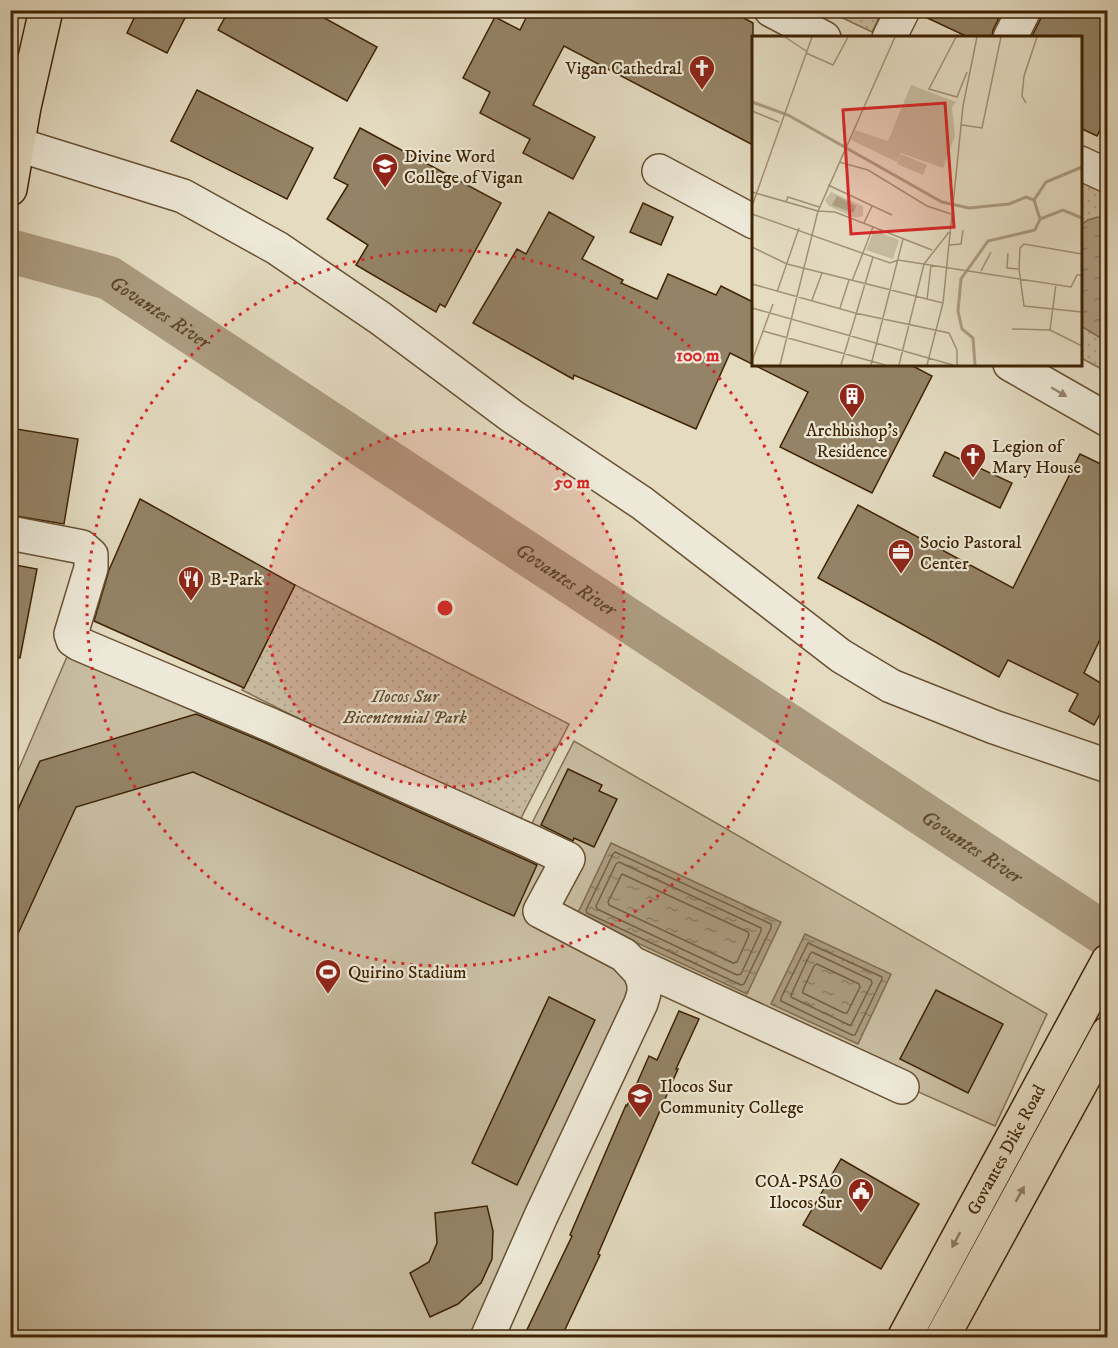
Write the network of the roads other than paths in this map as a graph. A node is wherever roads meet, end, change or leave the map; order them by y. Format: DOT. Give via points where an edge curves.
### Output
graph roads {
  1 [pos="45,10"];
  2 [pos="771,10"];
  3 [pos="903,10"];
  4 [pos="1024,10"];
  5 [pos="820,36"];
  6 [pos="890,36"];
  7 [pos="1011,36"];
  8 [pos="19,145"];
  9 [pos="1082,164"];
  10 [pos="660,171"];
  11 [pos="1107,176"];
  12 [pos="11,185"];
  13 [pos="752,221"];
  14 [pos="1013,366"];
  15 [pos="1107,420"];
  16 [pos="10,533"];
  17 [pos="1107,766"];
  18 [pos="1107,960"];
  19 [pos="632,963"];
  20 [pos="1077,1016"];
  21 [pos="1104,1039"];
  22 [pos="902,1087"];
  23 [pos="486,1338"];
  24 [pos="903,1338"];
  25 [pos="942,1338"];
  1 -- 8 [label="main road"];
  2 -- 5 [label="street"];
  3 -- 6 [label="street"];
  4 -- 7 [label="street"];
  8 -- 12 [label="main road"];
  8 -- 17 [label="street" via="183,196 277,248 380,318 513,417 642,503 841,656 891,686"];
  9 -- 11 [label="street"];
  10 -- 13 [label="street"];
  14 -- 15 [label="street, one-way"];
  16 -- 19 [label="street" via="82,547 91,555 91,568 70,634 73,640 568,859 540,911 624,955"];
  18 -- 20 [label="main road, Govantes Dike Road"];
  19 -- 22 [label="street"];
  19 -- 23 [label="street" via="644,983 641,1003"];
  20 -- 21 [label="main road"];
  20 -- 24 [label="main road, Govantes Dike Road, one-way"];
  25 -- 21 [label="main road, Govantes Dike Road, one-way"];
}
